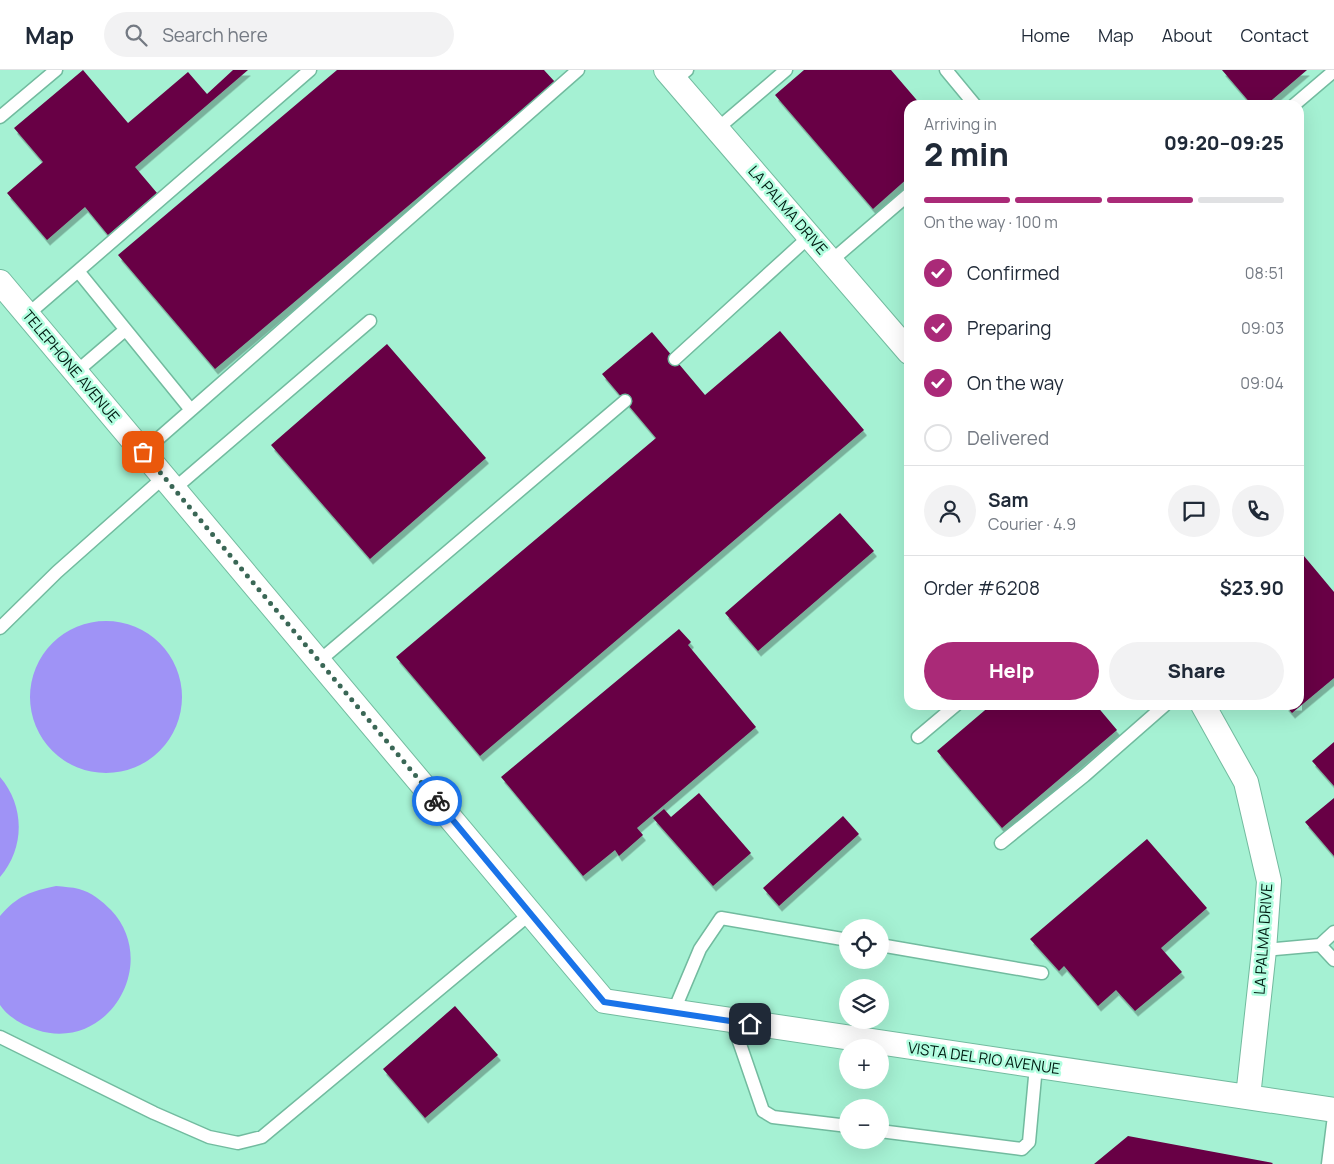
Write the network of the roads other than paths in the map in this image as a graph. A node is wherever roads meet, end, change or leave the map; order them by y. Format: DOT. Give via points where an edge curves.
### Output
graph roads {
  1 [pos="56,70"];
  2 [pos="310,70"];
  3 [pos="578,70"];
  4 [pos="786,70"];
  5 [pos="946,70"];
  6 [pos="1334,71"];
  7 [pos="676,73"];
  8 [pos="971,100"];
  9 [pos="1300,100"];
  10 [pos="0,117"];
  11 [pos="717,129"];
  12 [pos="904,198"];
  13 [pos="810,236"];
  14 [pos="831,260"];
  15 [pos="78,271"];
  16 [pos="0,282"];
  17 [pos="28,315"];
  18 [pos="370,321"];
  19 [pos="125,330"];
  20 [pos="904,346"];
  21 [pos="674,359"];
  22 [pos="76,372"];
  23 [pos="625,401"];
  24 [pos="192,410"];
  25 [pos="143,452"];
  26 [pos="169,483"];
  27 [pos="2,622"];
  28 [pos="319,661"];
  29 [pos="950,710"];
  30 [pos="1159,710"];
  31 [pos="1206,710"];
  32 [pos="918,737"];
  33 [pos="1001,843"];
  34 [pos="531,913"];
  35 [pos="1334,932"];
  36 [pos="839,938"];
  37 [pos="1320,945"];
  38 [pos="889,947"];
  39 [pos="1264,950"];
  40 [pos="1334,960"];
  41 [pos="1042,973"];
  42 [pos="604,1002"];
  43 [pos="673,1013"];
  44 [pos="732,1021"];
  45 [pos="0,1037"];
  46 [pos="1036,1066"];
  47 [pos="1248,1097"];
  48 [pos="1334,1110"];
  49 [pos="1334,1116"];
  50 [pos="839,1125"];
  51 [pos="889,1132"];
  52 [pos="1328,1164"];
  1 -- 10 [label="lane"];
  2 -- 15 [label="lane"];
  3 -- 24 [label="lane"];
  4 -- 11 [label="lane"];
  5 -- 8 [label="lane"];
  6 -- 9 [label="lane"];
  7 -- 11 [label="street, LA PALMA DRIVE"];
  11 -- 13 [label="street, LA PALMA DRIVE"];
  12 -- 14 [label="lane"];
  13 -- 14 [label="street, LA PALMA DRIVE"];
  13 -- 21 [label="lane"];
  14 -- 20 [label="street, LA PALMA DRIVE"];
  15 -- 17 [label="lane"];
  15 -- 19 [label="lane"];
  16 -- 17 [label="street, TELEPHONE AVENUE"];
  17 -- 22 [label="street, TELEPHONE AVENUE"];
  18 -- 26 [label="lane"];
  19 -- 22 [label="lane"];
  19 -- 24 [label="lane"];
  22 -- 25 [label="street, TELEPHONE AVENUE"];
  23 -- 28 [label="lane"];
  24 -- 25 [label="lane"];
  25 -- 26 [label="street, TELEPHONE AVENUE"];
  26 -- 27 [label="lane" via="57,572"];
  26 -- 28 [label="street, TELEPHONE AVENUE"];
  28 -- 34 [label="street, TELEPHONE AVENUE"];
  29 -- 32 [label="lane"];
  30 -- 33 [label="lane"];
  31 -- 39 [label="street, LA PALMA DRIVE" via="1246,782 1269,881"];
  34 -- 42 [label="street, TELEPHONE AVENUE"];
  34 -- 45 [label="lane" via="262,1137 238,1143 209,1137 154,1113"];
  35 -- 37 [label="lane"];
  36 -- 43 [label="lane" via="721,918 700,949"];
  37 -- 39 [label="lane"];
  37 -- 40 [label="lane"];
  38 -- 41 [label="lane"];
  39 -- 47 [label="street, LA PALMA DRIVE"];
  42 -- 43 [label="street, VISTA DEL RIO AVENUE"];
  43 -- 44 [label="street, VISTA DEL RIO AVENUE"];
  44 -- 46 [label="street, VISTA DEL RIO AVENUE"];
  44 -- 50 [label="lane" via="763,1111 773,1116"];
  46 -- 47 [label="street, VISTA DEL RIO AVENUE"];
  46 -- 51 [label="lane" via="1029,1142 1022,1150"];
  47 -- 48 [label="street, VISTA DEL RIO AVENUE"];
  49 -- 52 [label="lane"];
}
